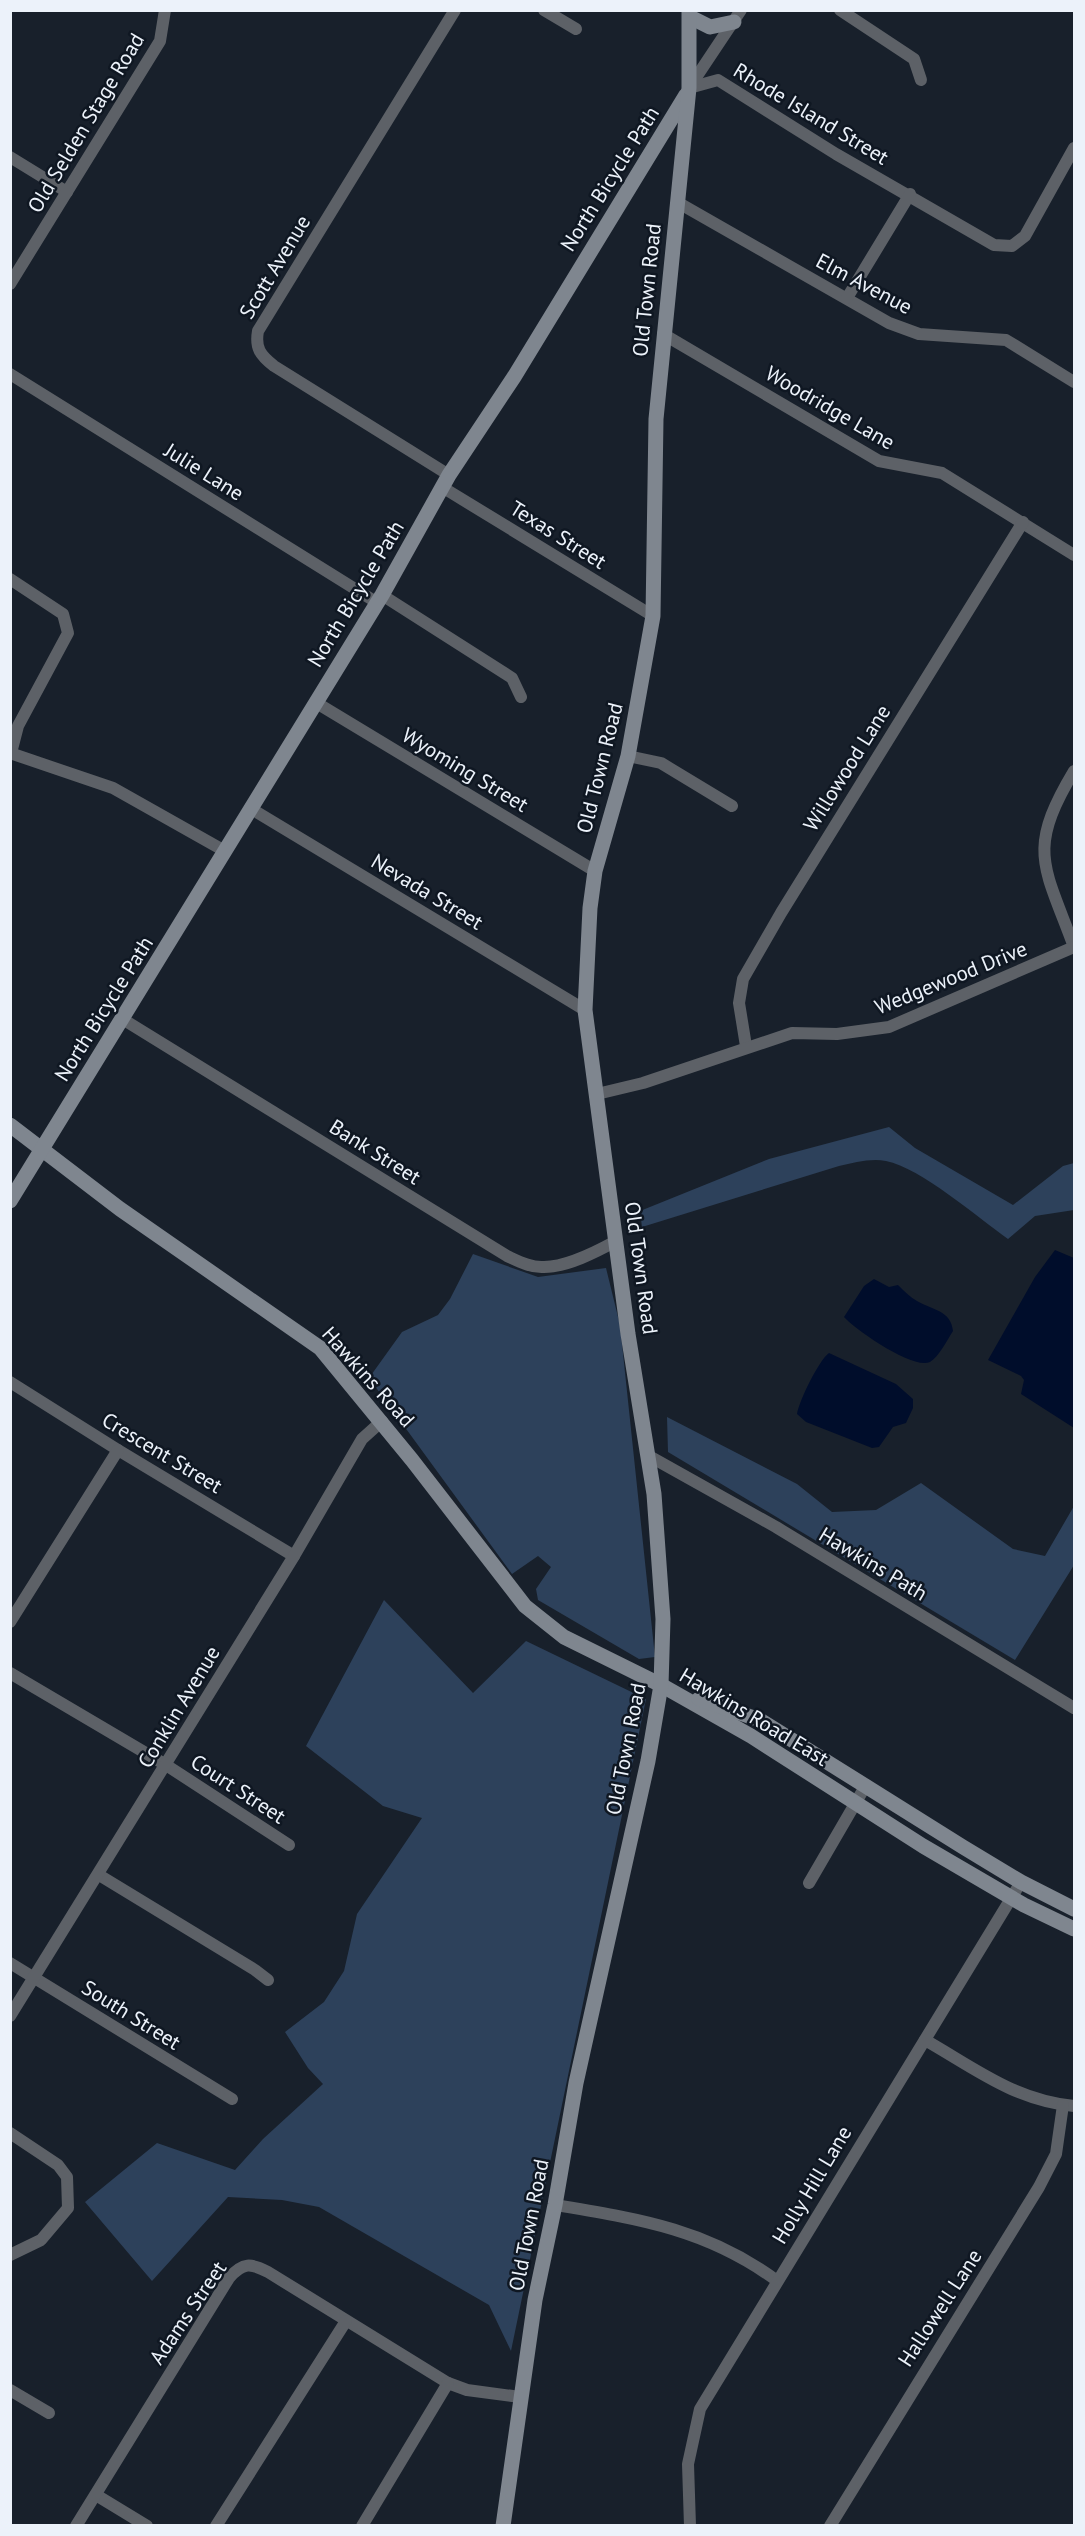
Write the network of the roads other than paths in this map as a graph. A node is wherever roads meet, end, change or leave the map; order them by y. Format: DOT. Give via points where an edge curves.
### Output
graph roads {
  1 [pos="165,10"];
  2 [pos="455,10"];
  3 [pos="544,10"];
  4 [pos="840,10"];
  5 [pos="690,14"];
  6 [pos="737,16"];
  7 [pos="576,29"];
  8 [pos="921,80"];
  9 [pos="689,88"];
  10 [pos="656,144"];
  11 [pos="1074,148"];
  12 [pos="682,156"];
  13 [pos="10,157"];
  14 [pos="67,192"];
  15 [pos="910,194"];
  16 [pos="677,202"];
  17 [pos="10,284"];
  18 [pos="847,298"];
  19 [pos="663,334"];
  20 [pos="10,374"];
  21 [pos="1074,382"];
  22 [pos="446,481"];
  23 [pos="1023,522"];
  24 [pos="1074,555"];
  25 [pos="10,579"];
  26 [pos="379,599"];
  27 [pos="653,616"];
  28 [pos="520,697"];
  29 [pos="315,702"];
  30 [pos="11,753"];
  31 [pos="628,756"];
  32 [pos="1074,771"];
  33 [pos="732,806"];
  34 [pos="250,808"];
  35 [pos="223,850"];
  36 [pos="595,871"];
  37 [pos="1074,947"];
  38 [pos="585,1010"];
  39 [pos="124,1020"];
  40 [pos="746,1046"];
  41 [pos="597,1094"];
  42 [pos="10,1125"];
  43 [pos="43,1147"];
  44 [pos="10,1201"];
  45 [pos="616,1241"];
  46 [pos="10,1382"];
  47 [pos="381,1421"];
  48 [pos="118,1450"];
  49 [pos="649,1456"];
  50 [pos="294,1556"];
  51 [pos="10,1622"];
  52 [pos="10,1673"];
  53 [pos="662,1685"];
  54 [pos="1074,1708"];
  55 [pos="166,1765"];
  56 [pos="866,1785"];
  57 [pos="856,1805"];
  58 [pos="289,1845"];
  59 [pos="99,1875"];
  60 [pos="1021,1882"];
  61 [pos="809,1883"];
  62 [pos="1012,1898"];
  63 [pos="1074,1910"];
  64 [pos="1074,1929"];
  65 [pos="10,1963"];
  66 [pos="35,1979"];
  67 [pos="268,1980"];
  68 [pos="10,2016"];
  69 [pos="925,2040"];
  70 [pos="232,2099"];
  71 [pos="1069,2106"];
  72 [pos="10,2133"];
  73 [pos="555,2205"];
  74 [pos="10,2255"];
  75 [pos="776,2280"];
  76 [pos="346,2321"];
  77 [pos="448,2383"];
  78 [pos="10,2390"];
  79 [pos="520,2397"];
  80 [pos="49,2413"];
  81 [pos="96,2495"];
  82 [pos="76,2526"];
  83 [pos="147,2526"];
  84 [pos="216,2526"];
  85 [pos="362,2526"];
  86 [pos="503,2526"];
  87 [pos="690,2526"];
  88 [pos="830,2526"];
  1 -- 14 [label="street, Old Selden Stage Road" via="160,41"];
  2 -- 22 [label="street, Scott Avenue" via="258,331 256,344 261,356 274,366"];
  3 -- 7 [label="street"];
  4 -- 8 [label="street" via="914,59"];
  5 -- 6 [label="street" via="710,27"];
  5 -- 9 [label="street, Old Town Road"];
  6 -- 9 [label="street, North Bicycle Path"];
  9 -- 10 [label="street, North Bicycle Path"];
  9 -- 12 [label="street, Old Town Road"];
  9 -- 15 [label="street, Rhode Island Street" via="718,80"];
  10 -- 12 [label="street" via="666,145"];
  10 -- 22 [label="street, North Bicycle Path"];
  11 -- 15 [label="street, Rhode Island Street" via="1025,236 1012,246 986,241"];
  12 -- 16 [label="street, Old Town Road"];
  13 -- 14 [label="street"];
  14 -- 17 [label="street, Old Selden Stage Road"];
  15 -- 18 [label="street"];
  16 -- 18 [label="street, Elm Avenue"];
  16 -- 19 [label="street, Old Town Road"];
  18 -- 21 [label="street, Elm Avenue" via="889,323 919,334 1006,340"];
  19 -- 23 [label="street, Woodridge Lane" via="879,461 942,473"];
  19 -- 27 [label="street, Old Town Road" via="656,419"];
  20 -- 26 [label="street, Julie Lane"];
  22 -- 26 [label="street, North Bicycle Path"];
  22 -- 27 [label="street, Texas Street"];
  23 -- 24 [label="street, Woodridge Lane"];
  23 -- 40 [label="street, Willowood Lane" via="743,979 739,1003"];
  25 -- 30 [label="street" via="63,614 68,633 18,726"];
  26 -- 28 [label="street, Julie Lane" via="512,678"];
  26 -- 29 [label="street, North Bicycle Path"];
  27 -- 31 [label="street, Old Town Road"];
  29 -- 34 [label="street, North Bicycle Path"];
  29 -- 36 [label="street, Wyoming Street"];
  30 -- 35 [label="street" via="112,788"];
  31 -- 33 [label="street" via="661,763"];
  31 -- 36 [label="street, Old Town Road"];
  32 -- 37 [label="street" via="1052,809 1043,859"];
  34 -- 35 [label="street, North Bicycle Path"];
  34 -- 38 [label="street, Nevada Street"];
  35 -- 39 [label="street, North Bicycle Path"];
  36 -- 38 [label="street, Old Town Road"];
  37 -- 40 [label="street, Wedgewood Drive" via="889,1027 837,1034 792,1033"];
  38 -- 41 [label="street, Old Town Road"];
  39 -- 43 [label="street, North Bicycle Path"];
  39 -- 45 [label="street, Bank Street" via="524,1264 544,1268 567,1263"];
  40 -- 41 [label="street, Wedgewood Drive" via="643,1083"];
  41 -- 45 [label="street, Old Town Road"];
  42 -- 43 [label="street, Hawkins Road"];
  43 -- 44 [label="street, North Bicycle Path"];
  43 -- 47 [label="street, Hawkins Road" via="120,1209 320,1348"];
  45 -- 49 [label="street, Old Town Road"];
  46 -- 48 [label="street, Crescent Street"];
  47 -- 50 [label="street, Conklin Avenue" via="362,1439"];
  47 -- 53 [label="street, Hawkins Road" via="525,1606 564,1637"];
  48 -- 50 [label="street, Crescent Street"];
  48 -- 51 [label="street"];
  49 -- 53 [label="street, Old Town Road" via="663,1619"];
  49 -- 54 [label="street, Hawkins Path" via="776,1527"];
  50 -- 55 [label="street, Conklin Avenue"];
  52 -- 55 [label="street, Court Street"];
  53 -- 56 [label="street, Hawkins Road East" via="760,1720"];
  53 -- 57 [label="street, Hawkins Road East" via="751,1736"];
  53 -- 73 [label="street, Old Town Road" via="576,2083"];
  55 -- 58 [label="street, Court Street"];
  55 -- 59 [label="street, Conklin Avenue"];
  56 -- 57 [label="street"];
  56 -- 60 [label="street, Hawkins Road East"];
  57 -- 61 [label="street"];
  57 -- 62 [label="street, Hawkins Road East"];
  59 -- 66 [label="street, Conklin Avenue"];
  59 -- 67 [label="street"];
  60 -- 62 [label="street, Holly Hill Lane"];
  60 -- 63 [label="street, Hawkins Road East"];
  62 -- 64 [label="street, Hawkins Road East"];
  62 -- 69 [label="street, Holly Hill Lane"];
  65 -- 66 [label="street, South Street"];
  66 -- 68 [label="street, Conklin Avenue"];
  66 -- 70 [label="street, South Street"];
  69 -- 71 [label="street" via="1010,2091"];
  69 -- 75 [label="street, Holly Hill Lane"];
  71 -- 88 [label="street, Hallowell Lane" via="1056,2154 1039,2187"];
  72 -- 74 [label="street" via="58,2165 67,2177 68,2208 41,2240"];
  73 -- 75 [label="street" via="692,2233 753,2263"];
  73 -- 79 [label="street, Old Town Road"];
  75 -- 87 [label="street, Holly Hill Lane" via="700,2409 688,2464"];
  76 -- 77 [label="street, Adams Street"];
  76 -- 81 [label="street, Adams Street" via="253,2264 237,2269"];
  76 -- 84 [label="street"];
  77 -- 79 [label="street, Adams Street" via="467,2390"];
  77 -- 85 [label="street"];
  78 -- 80 [label="street"];
  79 -- 86 [label="street, Old Town Road"];
  81 -- 82 [label="street, Adams Street"];
  81 -- 83 [label="street"];
}
